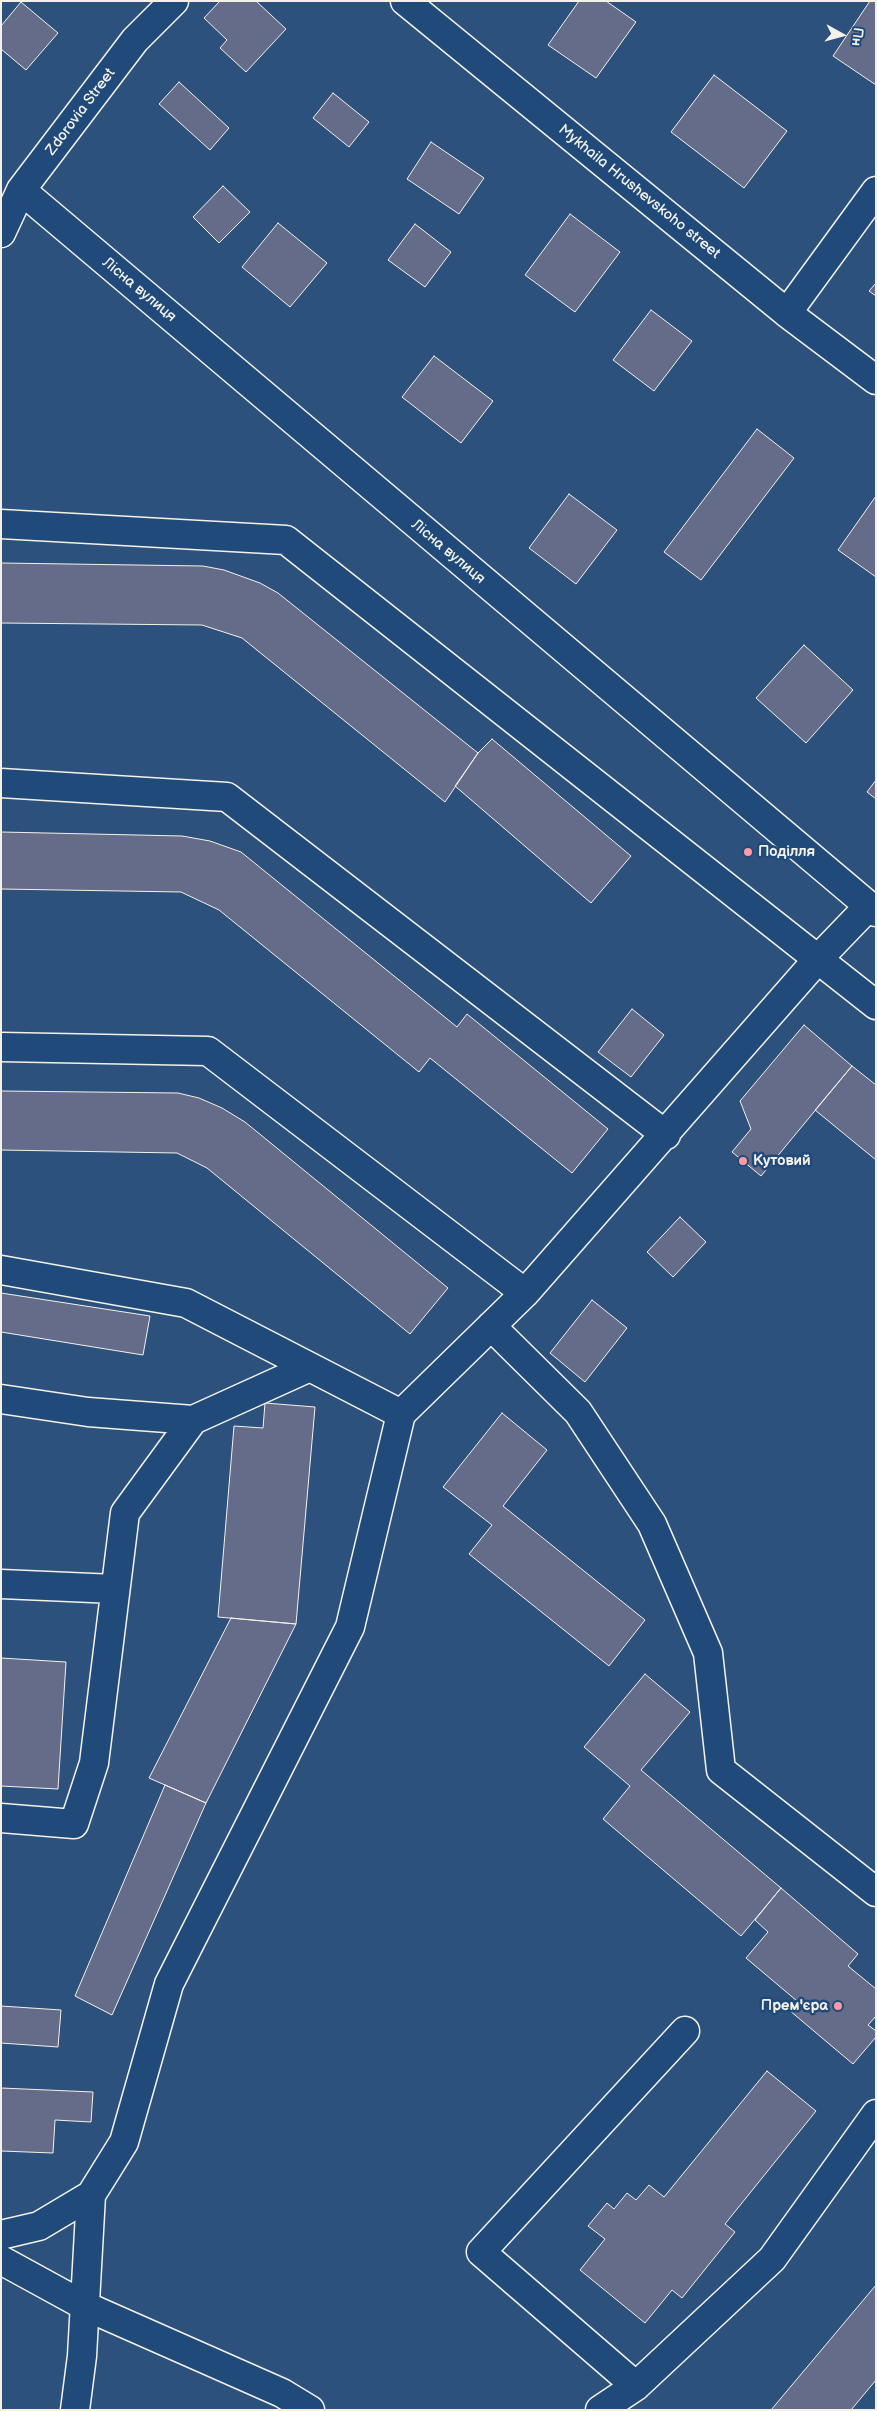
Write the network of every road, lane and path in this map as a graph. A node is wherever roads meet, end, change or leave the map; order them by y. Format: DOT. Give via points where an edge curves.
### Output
graph roads {
  1 [pos="174,1"];
  2 [pos="405,1"];
  3 [pos="21,190"];
  4 [pos="876,191"];
  5 [pos="1,233"];
  6 [pos="787,313"];
  7 [pos="876,380"];
  8 [pos="1,524"];
  9 [pos="1,783"];
  10 [pos="872,909"];
  11 [pos="818,959"];
  12 [pos="876,1005"];
  13 [pos="1,1046"];
  14 [pos="666,1135"];
  15 [pos="1,1270"];
  16 [pos="525,1293"];
  17 [pos="491,1326"];
  18 [pos="310,1367"];
  19 [pos="1,1399"];
  20 [pos="401,1414"];
  21 [pos="193,1420"];
  22 [pos="1,1584"];
  23 [pos="115,1589"];
  24 [pos="1,1818"];
  25 [pos="876,1892"];
  26 [pos="685,2032"];
  27 [pos="876,2114"];
  28 [pos="91,2195"];
  29 [pos="1,2235"];
  30 [pos="1,2260"];
  31 [pos="85,2306"];
  32 [pos="636,2386"];
  33 [pos="75,2410"];
  34 [pos="310,2410"];
  35 [pos="600,2410"];
  1 -- 3 [label="street, Zdorovia Street" via="134,40"];
  2 -- 6 [label="street, Mykhaila Hrushevskoho street"];
  3 -- 5 [label="street, Zdorovia Street"];
  3 -- 10 [label="street, Лісна вулиця"];
  4 -- 6 [label="street"];
  6 -- 7 [label="street, Mykhaila Hrushevskoho street"];
  8 -- 11 [label="street" via="286,540"];
  9 -- 14 [label="street" via="227,797"];
  10 -- 11 [label="street"];
  11 -- 12 [label="street"];
  11 -- 14 [label="street"];
  13 -- 16 [label="street" via="208,1051"];
  14 -- 16 [label="street"];
  15 -- 18 [label="street" via="186,1303"];
  16 -- 17 [label="street"];
  17 -- 20 [label="street"];
  17 -- 25 [label="street" via="578,1412 652,1524 708,1653 721,1770"];
  18 -- 20 [label="street"];
  18 -- 21 [label="street"];
  19 -- 21 [label="street" via="88,1412"];
  20 -- 28 [label="street" via="350,1627 169,1984 124,2142"];
  21 -- 23 [label="street" via="124,1513"];
  22 -- 23 [label="street"];
  23 -- 24 [label="street" via="94,1763 74,1824"];
  26 -- 32 [label="street" via="481,2252"];
  27 -- 32 [label="street" via="772,2259"];
  28 -- 29 [label="street" via="39,2226"];
  28 -- 31 [label="street"];
  30 -- 31 [label="street"];
  31 -- 33 [label="street"];
  31 -- 34 [label="street" via="282,2393"];
  32 -- 35 [label="street"];
}
